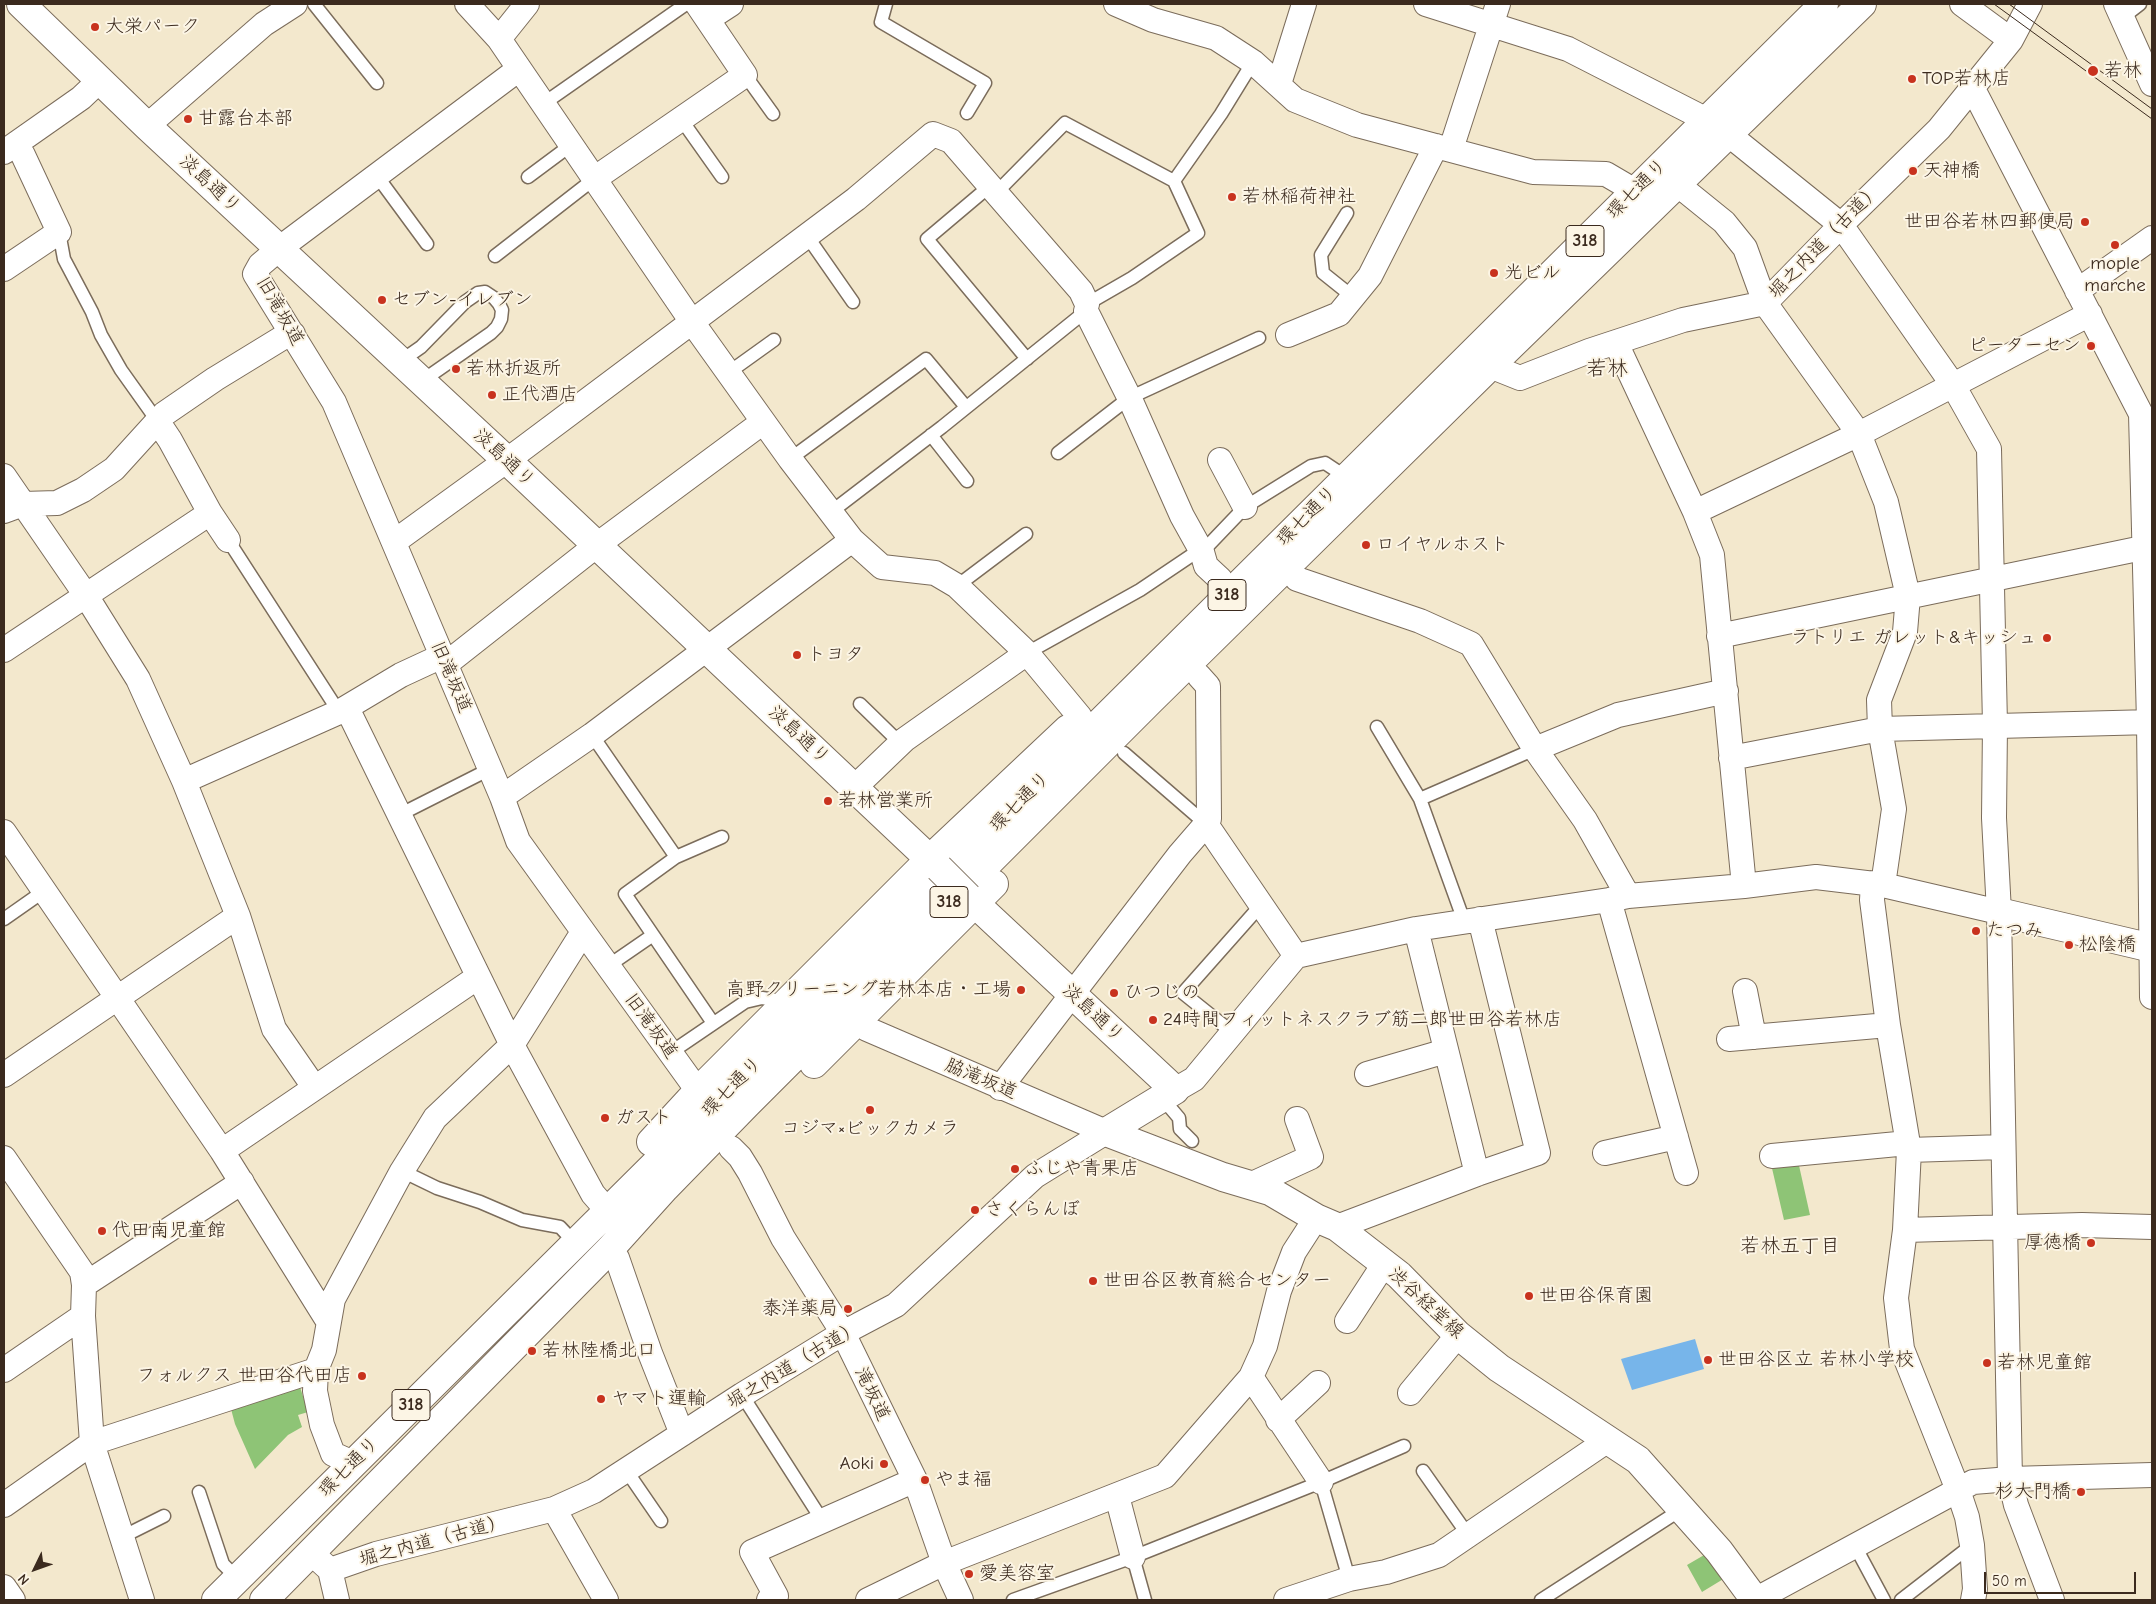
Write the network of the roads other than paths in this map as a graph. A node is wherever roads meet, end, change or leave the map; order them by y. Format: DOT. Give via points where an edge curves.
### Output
graph roads {
  1 [pos="21,4"];
  2 [pos="296,4"];
  3 [pos="314,4"];
  4 [pos="467,4"];
  5 [pos="527,4"];
  6 [pos="686,4"];
  7 [pos="731,4"];
  8 [pos="886,4"];
  9 [pos="1116,4"];
  10 [pos="1304,4"];
  11 [pos="1426,4"];
  12 [pos="1824,4"];
  13 [pos="1862,4"];
  14 [pos="1962,4"];
  15 [pos="2030,4"];
  16 [pos="2126,8"];
  17 [pos="702,11"];
  18 [pos="1495,14"];
  19 [pos="499,39"];
  20 [pos="2011,40"];
  21 [pos="1253,62"];
  22 [pos="519,69"];
  23 [pos="745,75"];
  24 [pos="100,80"];
  25 [pos="377,83"];
  26 [pos="1279,84"];
  27 [pos="2152,84"];
  28 [pos="1972,87"];
  29 [pos="544,104"];
  30 [pos="967,113"];
  31 [pos="773,114"];
  32 [pos="681,119"];
  33 [pos="147,126"];
  34 [pos="1718,127"];
  35 [pos="571,145"];
  36 [pos="1444,147"];
  37 [pos="10,148"];
  38 [pos="377,176"];
  39 [pos="528,177"];
  40 [pos="722,178"];
  41 [pos="594,179"];
  42 [pos="1174,181"];
  43 [pos="1677,184"];
  44 [pos="994,189"];
  45 [pos="1635,191"];
  46 [pos="1347,213"];
  47 [pos="1841,225"];
  48 [pos="59,232"];
  49 [pos="808,236"];
  50 [pos="2152,238"];
  51 [pos="427,244"];
  52 [pos="280,248"];
  53 [pos="495,256"];
  54 [pos="4,269"];
  55 [pos="2077,291"];
  56 [pos="1354,297"];
  57 [pos="853,302"];
  58 [pos="1764,303"];
  59 [pos="1086,308"];
  60 [pos="2090,314"];
  61 [pos="692,322"];
  62 [pos="293,334"];
  63 [pos="1288,335"];
  64 [pos="1258,338"];
  65 [pos="774,340"];
  66 [pos="1616,342"];
  67 [pos="1027,359"];
  68 [pos="401,361"];
  69 [pos="1490,366"];
  70 [pos="728,373"];
  71 [pos="422,381"];
  72 [pos="1953,385"];
  73 [pos="1129,398"];
  74 [pos="966,408"];
  75 [pos="2147,412"];
  76 [pos="158,422"];
  77 [pos="763,422"];
  78 [pos="1859,434"];
  79 [pos="931,435"];
  80 [pos="1058,453"];
  81 [pos="790,459"];
  82 [pos="507,460"];
  83 [pos="1220,460"];
  84 [pos="1386,470"];
  85 [pos="4,476"];
  86 [pos="1346,477"];
  87 [pos="967,480"];
  88 [pos="13,507"];
  89 [pos="1245,507"];
  90 [pos="210,512"];
  91 [pos="831,512"];
  92 [pos="1695,512"];
  93 [pos="1026,534"];
  94 [pos="228,540"];
  95 [pos="852,540"];
  96 [pos="394,542"];
  97 [pos="598,545"];
  98 [pos="2149,547"];
  99 [pos="1202,552"];
  100 [pos="1220,579"];
  101 [pos="1297,579"];
  102 [pos="1991,580"];
  103 [pos="957,586"];
  104 [pos="85,594"];
  105 [pos="1908,596"];
  106 [pos="1719,636"];
  107 [pos="706,648"];
  108 [pos="4,650"];
  109 [pos="1027,653"];
  110 [pos="444,660"];
  111 [pos="1199,676"];
  112 [pos="1726,691"];
  113 [pos="860,704"];
  114 [pos="343,710"];
  115 [pos="1080,717"];
  116 [pos="2151,722"];
  117 [pos="1995,726"];
  118 [pos="1377,727"];
  119 [pos="1880,729"];
  120 [pos="592,735"];
  121 [pos="900,743"];
  122 [pos="1535,749"];
  123 [pos="1124,753"];
  124 [pos="1730,758"];
  125 [pos="490,769"];
  126 [pos="184,781"];
  127 [pos="855,787"];
  128 [pos="502,797"];
  129 [pos="1420,799"];
  130 [pos="399,815"];
  131 [pos="1206,824"];
  132 [pos="4,832"];
  133 [pos="722,837"];
  134 [pos="676,857"];
  135 [pos="934,863"];
  136 [pos="1878,884"];
  137 [pos="1744,886"];
  138 [pos="44,892"];
  139 [pos="1618,898"];
  140 [pos="972,900"];
  141 [pos="1261,905"];
  142 [pos="1999,912"];
  143 [pos="238,916"];
  144 [pos="4,918"];
  145 [pos="1472,920"];
  146 [pos="1416,929"];
  147 [pos="583,932"];
  148 [pos="653,935"];
  149 [pos="2152,948"];
  150 [pos="1296,956"];
  151 [pos="608,966"];
  152 [pos="478,977"];
  153 [pos="1745,991"];
  154 [pos="1072,993"];
  155 [pos="2152,997"];
  156 [pos="118,998"];
  157 [pos="782,1008"];
  158 [pos="858,1021"];
  159 [pos="713,1023"];
  160 [pos="1888,1025"];
  161 [pos="1233,1033"];
  162 [pos="1754,1037"];
  163 [pos="1729,1039"];
  164 [pos="512,1045"];
  165 [pos="1446,1051"];
  166 [pos="670,1053"];
  167 [pos="1367,1074"];
  168 [pos="4,1075"];
  169 [pos="314,1087"];
  170 [pos="1000,1088"];
  171 [pos="698,1091"];
  172 [pos="1168,1094"];
  173 [pos="1297,1119"];
  174 [pos="1106,1132"];
  175 [pos="1676,1137"];
  176 [pos="1192,1141"];
  177 [pos="1909,1146"];
  178 [pos="2003,1147"];
  179 [pos="731,1148"];
  180 [pos="222,1151"];
  181 [pos="1605,1153"];
  182 [pos="1772,1156"];
  183 [pos="4,1158"];
  184 [pos="402,1171"];
  185 [pos="1686,1173"];
  186 [pos="1477,1174"];
  187 [pos="242,1182"];
  188 [pos="1250,1185"];
  189 [pos="607,1210"];
  190 [pos="1326,1222"];
  191 [pos="2152,1227"];
  192 [pos="2004,1228"];
  193 [pos="630,1229"];
  194 [pos="1904,1230"];
  195 [pos="575,1243"];
  196 [pos="610,1250"];
  197 [pos="1384,1264"];
  198 [pos="84,1285"];
  199 [pos="83,1316"];
  200 [pos="328,1321"];
  201 [pos="1347,1321"];
  202 [pos="843,1333"];
  203 [pos="1458,1335"];
  204 [pos="4,1370"];
  205 [pos="316,1370"];
  206 [pos="1251,1377"];
  207 [pos="1318,1383"];
  208 [pos="1410,1393"];
  209 [pos="742,1395"];
  210 [pos="1278,1420"];
  211 [pos="682,1434"];
  212 [pos="1608,1440"];
  213 [pos="92,1443"];
  214 [pos="1404,1446"];
  215 [pos="353,1463"];
  216 [pos="626,1470"];
  217 [pos="1423,1471"];
  218 [pos="2152,1475"];
  219 [pos="2010,1479"];
  220 [pos="915,1480"];
  221 [pos="1321,1482"];
  222 [pos="1958,1490"];
  223 [pos="200,1492"];
  224 [pos="1117,1496"];
  225 [pos="4,1505"];
  226 [pos="554,1509"];
  227 [pos="1682,1509"];
  228 [pos="164,1516"];
  229 [pos="822,1520"];
  230 [pos="661,1521"];
  231 [pos="1468,1535"];
  232 [pos="122,1537"];
  233 [pos="1972,1545"];
  234 [pos="1855,1546"];
  235 [pos="1133,1557"];
  236 [pos="320,1561"];
  237 [pos="944,1563"];
  238 [pos="237,1578"];
  239 [pos="1349,1579"];
  240 [pos="4,1587"];
  241 [pos="1327,1594"];
  242 [pos="13,1600"];
  243 [pos="142,1600"];
  244 [pos="216,1600"];
  245 [pos="264,1600"];
  246 [pos="337,1600"];
  247 [pos="606,1600"];
  248 [pos="769,1600"];
  249 [pos="868,1600"];
  250 [pos="961,1600"];
  251 [pos="1013,1600"];
  252 [pos="1145,1600"];
  253 [pos="1286,1600"];
  254 [pos="1541,1600"];
  255 [pos="1755,1600"];
  256 [pos="1884,1600"];
  257 [pos="1902,1600"];
  258 [pos="1973,1600"];
  259 [pos="2052,1600"];
  1 -- 24 [label="main road, 淡島通り"];
  2 -- 33 [label="street" via="264,24"];
  3 -- 25 [label="lane"];
  4 -- 19 [label="street"];
  5 -- 19 [label="street"];
  6 -- 29 [label="lane"];
  7 -- 17 [label="street"];
  8 -- 30 [label="lane" via="880,22 985,83"];
  9 -- 21 [label="street" via="1153,20 1216,38"];
  10 -- 26 [label="street"];
  11 -- 18 [label="street"];
  12 -- 34 [label="main road, 環七通り / 318"];
  13 -- 34 [label="main road, 環七通り / 318"];
  14 -- 20 [label="street"];
  15 -- 20 [label="street, 堀之内道（古道）"];
  16 -- 27 [label="street"];
  17 -- 23 [label="street"];
  18 -- 34 [label="street"];
  18 -- 36 [label="street"];
  19 -- 22 [label="street"];
  20 -- 28 [label="street, 堀之内道（古道）"];
  21 -- 26 [label="street"];
  21 -- 42 [label="lane" via="1222,114"];
  22 -- 29 [label="street"];
  22 -- 38 [label="street"];
  23 -- 31 [label="lane"];
  23 -- 32 [label="street"];
  24 -- 33 [label="main road, 淡島通り"];
  24 -- 37 [label="street" via="82,98"];
  26 -- 36 [label="street" via="1295,100 1357,125"];
  28 -- 47 [label="street, 堀之内道（古道）" via="1939,129"];
  28 -- 55 [label="street"];
  29 -- 35 [label="street"];
  32 -- 40 [label="lane"];
  32 -- 41 [label="street"];
  33 -- 52 [label="main road, 淡島通り"];
  34 -- 43 [label="main road, 環七通り / 318"];
  34 -- 45 [label="main road, 環七通り / 318"];
  34 -- 47 [label="street"];
  35 -- 39 [label="lane"];
  35 -- 41 [label="street"];
  36 -- 45 [label="street" via="1533,172 1606,174"];
  36 -- 56 [label="street" via="1370,276"];
  37 -- 48 [label="street" via="23,155"];
  38 -- 51 [label="lane"];
  38 -- 52 [label="street"];
  41 -- 53 [label="lane"];
  41 -- 61 [label="street"];
  42 -- 44 [label="lane" via="1065,123"];
  42 -- 59 [label="lane" via="1198,233"];
  43 -- 58 [label="street" via="1724,222 1744,248"];
  43 -- 69 [label="main road, 環七通り / 318"];
  44 -- 49 [label="street" via="951,141 932,134"];
  44 -- 59 [label="street" via="1081,291"];
  44 -- 67 [label="lane" via="927,240"];
  45 -- 86 [label="main road, 環七通り / 318"];
  46 -- 56 [label="lane" via="1321,255 1323,273"];
  47 -- 58 [label="street, 堀之内道（古道）"];
  47 -- 72 [label="street"];
  48 -- 54 [label="street"];
  48 -- 76 [label="lane" via="64,259 101,335"];
  49 -- 57 [label="lane"];
  49 -- 61 [label="street"];
  50 -- 55 [label="street"];
  52 -- 62 [label="street, 旧滝坂道" via="260,265 255,274"];
  52 -- 68 [label="main road, 淡島通り"];
  55 -- 60 [label="street"];
  56 -- 63 [label="street" via="1339,314"];
  58 -- 66 [label="street, 堀之内道（古道）" via="1684,320"];
  58 -- 78 [label="street"];
  59 -- 67 [label="lane"];
  59 -- 73 [label="street"];
  60 -- 72 [label="street"];
  60 -- 75 [label="street"];
  61 -- 70 [label="street"];
  61 -- 82 [label="street"];
  62 -- 76 [label="street" via="215,379 164,414"];
  62 -- 96 [label="street, 旧滝坂道" via="334,402"];
  64 -- 73 [label="lane"];
  65 -- 70 [label="lane"];
  66 -- 69 [label="street, 堀之内道（古道）" via="1520,378"];
  66 -- 92 [label="street"];
  67 -- 74 [label="lane"];
  68 -- 71 [label="main road, 淡島通り"];
  68 -- 71 [label="lane" via="421,347 478,293 485,292 494,298 502,310 501,319 491,334"];
  69 -- 84 [label="main road, 環七通り / 318"];
  70 -- 77 [label="street"];
  71 -- 82 [label="main road, 淡島通り"];
  72 -- 78 [label="street"];
  72 -- 102 [label="street" via="1989,449"];
  73 -- 80 [label="lane"];
  73 -- 99 [label="street" via="1182,516"];
  74 -- 79 [label="lane"];
  74 -- 81 [label="lane" via="926,359"];
  75 -- 98 [label="street"];
  76 -- 88 [label="street" via="114,469 84,490 57,503"];
  76 -- 90 [label="street"];
  77 -- 81 [label="street"];
  77 -- 97 [label="street"];
  78 -- 92 [label="street"];
  78 -- 105 [label="street" via="1886,502"];
  79 -- 87 [label="lane"];
  79 -- 91 [label="lane"];
  81 -- 91 [label="street"];
  82 -- 96 [label="street"];
  82 -- 97 [label="main road, 淡島通り"];
  83 -- 89 [label="street"];
  84 -- 101 [label="main road" via="1349,528"];
  84 -- 193 [label="main road, 環七通り / 318" via="747,1104"];
  85 -- 88 [label="street"];
  86 -- 89 [label="lane" via="1325,463 1311,466"];
  86 -- 100 [label="main road" via="1271,528"];
  86 -- 189 [label="main road, 環七通り / 318"];
  88 -- 104 [label="street"];
  89 -- 99 [label="lane"];
  90 -- 94 [label="street"];
  90 -- 104 [label="street"];
  91 -- 95 [label="street"];
  92 -- 106 [label="street" via="1712,555"];
  93 -- 103 [label="lane"];
  94 -- 114 [label="lane"];
  95 -- 103 [label="street" via="882,566 935,573"];
  95 -- 107 [label="street"];
  96 -- 110 [label="street, 旧滝坂道"];
  97 -- 107 [label="main road, 淡島通り"];
  97 -- 110 [label="street"];
  98 -- 102 [label="street"];
  98 -- 116 [label="street"];
  99 -- 100 [label="street" via="1206,566"];
  99 -- 109 [label="lane"];
  100 -- 115 [label="main road"];
  101 -- 111 [label="main road"];
  101 -- 122 [label="street" via="1420,621 1471,644"];
  102 -- 105 [label="street"];
  102 -- 117 [label="street"];
  103 -- 109 [label="street"];
  104 -- 108 [label="street"];
  104 -- 126 [label="street" via="138,679"];
  105 -- 106 [label="street"];
  105 -- 119 [label="street" via="1904,632 1879,700"];
  106 -- 112 [label="street"];
  107 -- 120 [label="street"];
  107 -- 127 [label="main road, 淡島通り"];
  109 -- 115 [label="street"];
  109 -- 121 [label="street"];
  110 -- 114 [label="street" via="401,675"];
  110 -- 125 [label="street, 旧滝坂道"];
  111 -- 123 [label="main road"];
  111 -- 131 [label="street" via="1208,686 1209,819"];
  112 -- 122 [label="street" via="1618,716"];
  112 -- 124 [label="street"];
  113 -- 121 [label="lane"];
  114 -- 126 [label="street"];
  114 -- 130 [label="street"];
  115 -- 135 [label="main road"];
  116 -- 117 [label="street"];
  116 -- 149 [label="street"];
  117 -- 119 [label="street"];
  117 -- 142 [label="street" via="1994,818"];
  118 -- 129 [label="lane"];
  119 -- 124 [label="street"];
  119 -- 136 [label="street" via="1894,809"];
  120 -- 128 [label="street"];
  120 -- 134 [label="lane"];
  121 -- 127 [label="street"];
  122 -- 129 [label="lane"];
  122 -- 139 [label="street" via="1585,820"];
  123 -- 131 [label="lane"];
  123 -- 140 [label="main road"];
  124 -- 137 [label="street"];
  125 -- 128 [label="street, 旧滝坂道"];
  125 -- 130 [label="lane"];
  126 -- 143 [label="street"];
  127 -- 135 [label="main road, 淡島通り"];
  128 -- 147 [label="street, 旧滝坂道" via="518,841"];
  129 -- 145 [label="lane"];
  130 -- 152 [label="street"];
  131 -- 141 [label="street"];
  131 -- 154 [label="street"];
  132 -- 138 [label="street"];
  133 -- 134 [label="lane"];
  134 -- 148 [label="lane" via="625,894"];
  135 -- 140 [label="main road, 淡島通り, bridge"];
  135 -- 157 [label="main road"];
  136 -- 137 [label="street" via="1816,877"];
  136 -- 142 [label="street"];
  136 -- 160 [label="street" via="1872,900"];
  137 -- 139 [label="street"];
  138 -- 144 [label="lane"];
  138 -- 156 [label="street"];
  139 -- 145 [label="street"];
  139 -- 175 [label="street"];
  140 -- 154 [label="main road, 淡島通り"];
  140 -- 158 [label="main road"];
  141 -- 150 [label="street"];
  141 -- 161 [label="lane" via="1183,993"];
  142 -- 149 [label="main road"];
  142 -- 178 [label="street"];
  143 -- 156 [label="street"];
  143 -- 169 [label="street" via="274,1028"];
  145 -- 146 [label="street"];
  145 -- 186 [label="street" via="1538,1153"];
  146 -- 150 [label="street"];
  146 -- 165 [label="street"];
  147 -- 151 [label="street, 旧滝坂道"];
  147 -- 164 [label="street"];
  148 -- 151 [label="lane"];
  148 -- 159 [label="lane"];
  149 -- 155 [label="street"];
  150 -- 161 [label="street"];
  151 -- 166 [label="street, 旧滝坂道"];
  152 -- 164 [label="street"];
  152 -- 169 [label="street"];
  153 -- 162 [label="street"];
  154 -- 170 [label="street"];
  154 -- 172 [label="main road, 淡島通り"];
  156 -- 168 [label="street"];
  156 -- 180 [label="street"];
  157 -- 159 [label="lane" via="774,1000 762,998 745,1002"];
  157 -- 171 [label="main road"];
  158 -- 170 [label="street, 脇滝坂道" via="867,1029"];
  158 -- 179 [label="main road"];
  159 -- 166 [label="lane"];
  160 -- 162 [label="street"];
  160 -- 177 [label="street"];
  161 -- 172 [label="street" via="1194,1080"];
  162 -- 163 [label="street"];
  164 -- 184 [label="street" via="435,1118"];
  164 -- 189 [label="street" via="593,1194"];
  165 -- 167 [label="street"];
  165 -- 186 [label="street"];
  166 -- 171 [label="street, 旧滝坂道"];
  169 -- 180 [label="street"];
  170 -- 174 [label="street, 脇滝坂道"];
  171 -- 189 [label="main road" via="638,1157"];
  172 -- 174 [label="main road"];
  172 -- 176 [label="lane" via="1179,1118 1180,1129"];
  173 -- 188 [label="street" via="1310,1157"];
  174 -- 188 [label="main road, 渋谷経堂線"];
  174 -- 202 [label="street, 堀之内道（古道）" via="1035,1176 896,1305"];
  175 -- 181 [label="street"];
  175 -- 185 [label="street"];
  177 -- 178 [label="street"];
  177 -- 182 [label="street"];
  177 -- 194 [label="street"];
  178 -- 192 [label="street"];
  179 -- 193 [label="main road" via="663,1209"];
  179 -- 202 [label="street, 滝坂道" via="750,1173 783,1238"];
  180 -- 187 [label="street"];
  183 -- 198 [label="street" via="82,1272"];
  184 -- 195 [label="lane" via="437,1188 522,1220 560,1227"];
  184 -- 200 [label="street" via="333,1299"];
  186 -- 190 [label="street"];
  187 -- 198 [label="street"];
  187 -- 200 [label="street"];
  188 -- 190 [label="main road, 渋谷経堂線" via="1270,1191"];
  189 -- 195 [label="main road, 環七通り / 318"];
  190 -- 197 [label="main road, 渋谷経堂線"];
  190 -- 206 [label="street" via="1291,1260 1279,1291 1265,1346"];
  191 -- 192 [label="street"];
  192 -- 194 [label="street"];
  192 -- 219 [label="street"];
  193 -- 196 [label="main road, 環七通り / 318"];
  194 -- 222 [label="street" via="1896,1298 1902,1349"];
  195 -- 215 [label="main road, 環七通り / 318"];
  196 -- 211 [label="street" via="617,1258"];
  196 -- 236 [label="main road, 環七通り / 318"];
  197 -- 201 [label="street"];
  197 -- 203 [label="main road, 渋谷経堂線"];
  198 -- 199 [label="street"];
  199 -- 204 [label="street"];
  199 -- 213 [label="street"];
  200 -- 205 [label="street" via="324,1350"];
  202 -- 209 [label="street, 堀之内道（古道）"];
  202 -- 220 [label="street, 滝坂道"];
  203 -- 208 [label="street"];
  203 -- 212 [label="main road, 渋谷経堂線" via="1499,1368"];
  205 -- 213 [label="street"];
  205 -- 215 [label="street" via="315,1391 322,1425 333,1454"];
  206 -- 210 [label="street"];
  206 -- 224 [label="street" via="1164,1476"];
  207 -- 210 [label="street"];
  209 -- 211 [label="street, 堀之内道（古道）"];
  209 -- 229 [label="lane"];
  210 -- 221 [label="street"];
  211 -- 216 [label="street, 堀之内道（古道）"];
  212 -- 227 [label="main road, 渋谷経堂線" via="1638,1460"];
  212 -- 231 [label="street"];
  213 -- 225 [label="street"];
  213 -- 232 [label="street"];
  214 -- 221 [label="lane"];
  215 -- 238 [label="main road, 環七通り / 318"];
  216 -- 226 [label="street, 堀之内道（古道）" via="594,1491"];
  216 -- 230 [label="lane"];
  217 -- 231 [label="lane"];
  218 -- 219 [label="street"];
  219 -- 222 [label="street" via="1972,1482"];
  219 -- 259 [label="street" via="2016,1505"];
  220 -- 229 [label="street"];
  220 -- 237 [label="street, 滝坂道"];
  221 -- 235 [label="lane"];
  221 -- 239 [label="lane"];
  222 -- 233 [label="street"];
  222 -- 234 [label="street"];
  223 -- 238 [label="lane" via="223,1564"];
  224 -- 235 [label="street"];
  224 -- 237 [label="street"];
  226 -- 236 [label="street, 堀之内道（古道）" via="376,1554"];
  226 -- 247 [label="street"];
  227 -- 254 [label="lane"];
  227 -- 255 [label="main road, 渋谷経堂線" via="1719,1551"];
  228 -- 232 [label="lane"];
  229 -- 248 [label="street" via="752,1552 776,1596"];
  231 -- 239 [label="street" via="1439,1555 1386,1572"];
  232 -- 243 [label="street"];
  233 -- 257 [label="lane"];
  233 -- 258 [label="street"];
  234 -- 255 [label="street"];
  234 -- 256 [label="lane"];
  235 -- 251 [label="lane"];
  235 -- 252 [label="lane"];
  236 -- 245 [label="main road, 環七通り / 318"];
  236 -- 246 [label="street"];
  237 -- 249 [label="street"];
  237 -- 250 [label="street, 滝坂道"];
  238 -- 244 [label="main road, 環七通り / 318"];
  239 -- 241 [label="street"];
  240 -- 242 [label="street"];
  241 -- 253 [label="street"];
}
